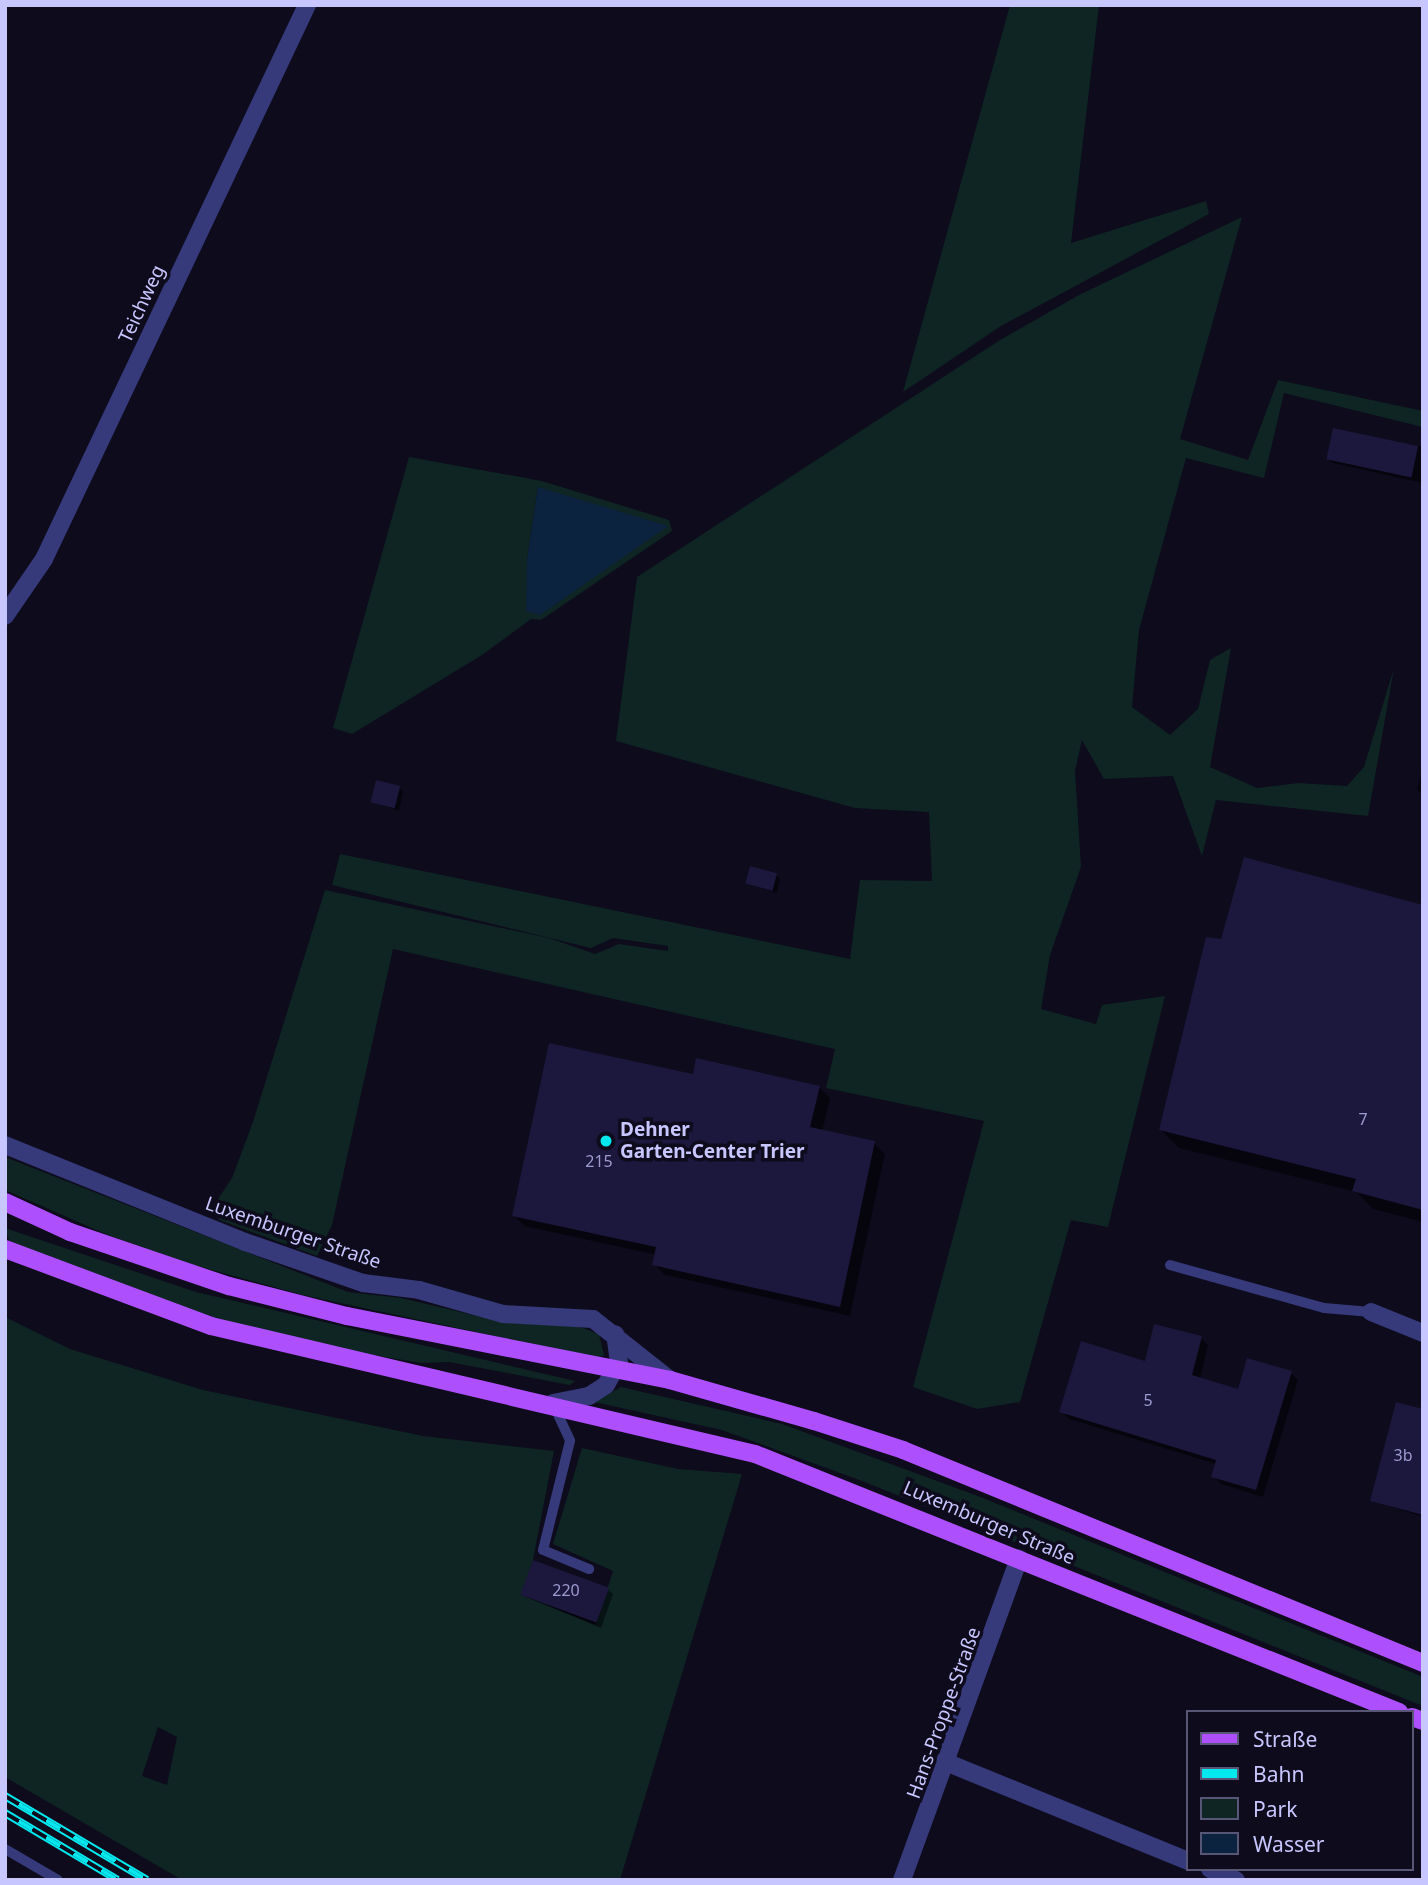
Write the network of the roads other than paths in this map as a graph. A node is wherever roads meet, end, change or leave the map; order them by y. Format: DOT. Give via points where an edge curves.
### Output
graph roads {
  1 [pos="307,5"];
  2 [pos="5,615"];
  3 [pos="5,1145"];
  4 [pos="5,1202"];
  5 [pos="5,1249"];
  6 [pos="1170,1265"];
  7 [pos="1371,1312"];
  8 [pos="615,1334"];
  9 [pos="1423,1334"];
  10 [pos="616,1371"];
  11 [pos="670,1380"];
  12 [pos="553,1403"];
  13 [pos="1019,1559"];
  14 [pos="589,1569"];
  15 [pos="1423,1663"];
  16 [pos="1394,1710"];
  17 [pos="948,1763"];
  18 [pos="5,1849"];
  19 [pos="1186,1860"];
  20 [pos="1215,1871"];
  21 [pos="58,1880"];
  22 [pos="902,1880"];
  23 [pos="1236,1880"];
  1 -- 2 [label="street, Teichweg" via="44,559"];
  3 -- 8 [label="street, Luxemburger Straße" via="245,1242 363,1283 419,1290 503,1314 593,1319"];
  4 -- 10 [label="main road, Luxemburger Straße" via="70,1232 229,1286 348,1317"];
  5 -- 12 [label="main road, Luxemburger Straße" via="211,1326"];
  6 -- 7 [label="lane" via="1324,1308"];
  7 -- 9 [label="street"];
  8 -- 10 [label="street" via="620,1347"];
  8 -- 11 [label="street, Luxemburger Straße"];
  10 -- 11 [label="main road, Luxemburger Straße"];
  10 -- 12 [label="street, Luxemburger Straße" via="596,1393"];
  11 -- 15 [label="main road, Luxemburger Straße" via="904,1450"];
  12 -- 13 [label="main road, Luxemburger Straße" via="755,1454"];
  12 -- 14 [label="lane" via="569,1441 543,1550"];
  13 -- 16 [label="main road, Luxemburger Straße"];
  13 -- 17 [label="street, Hans-Proppe-Straße"];
  17 -- 19 [label="street"];
  17 -- 22 [label="street, Hans-Proppe-Straße"];
  18 -- 21 [label="lane"];
  20 -- 23 [label="street"];
}
